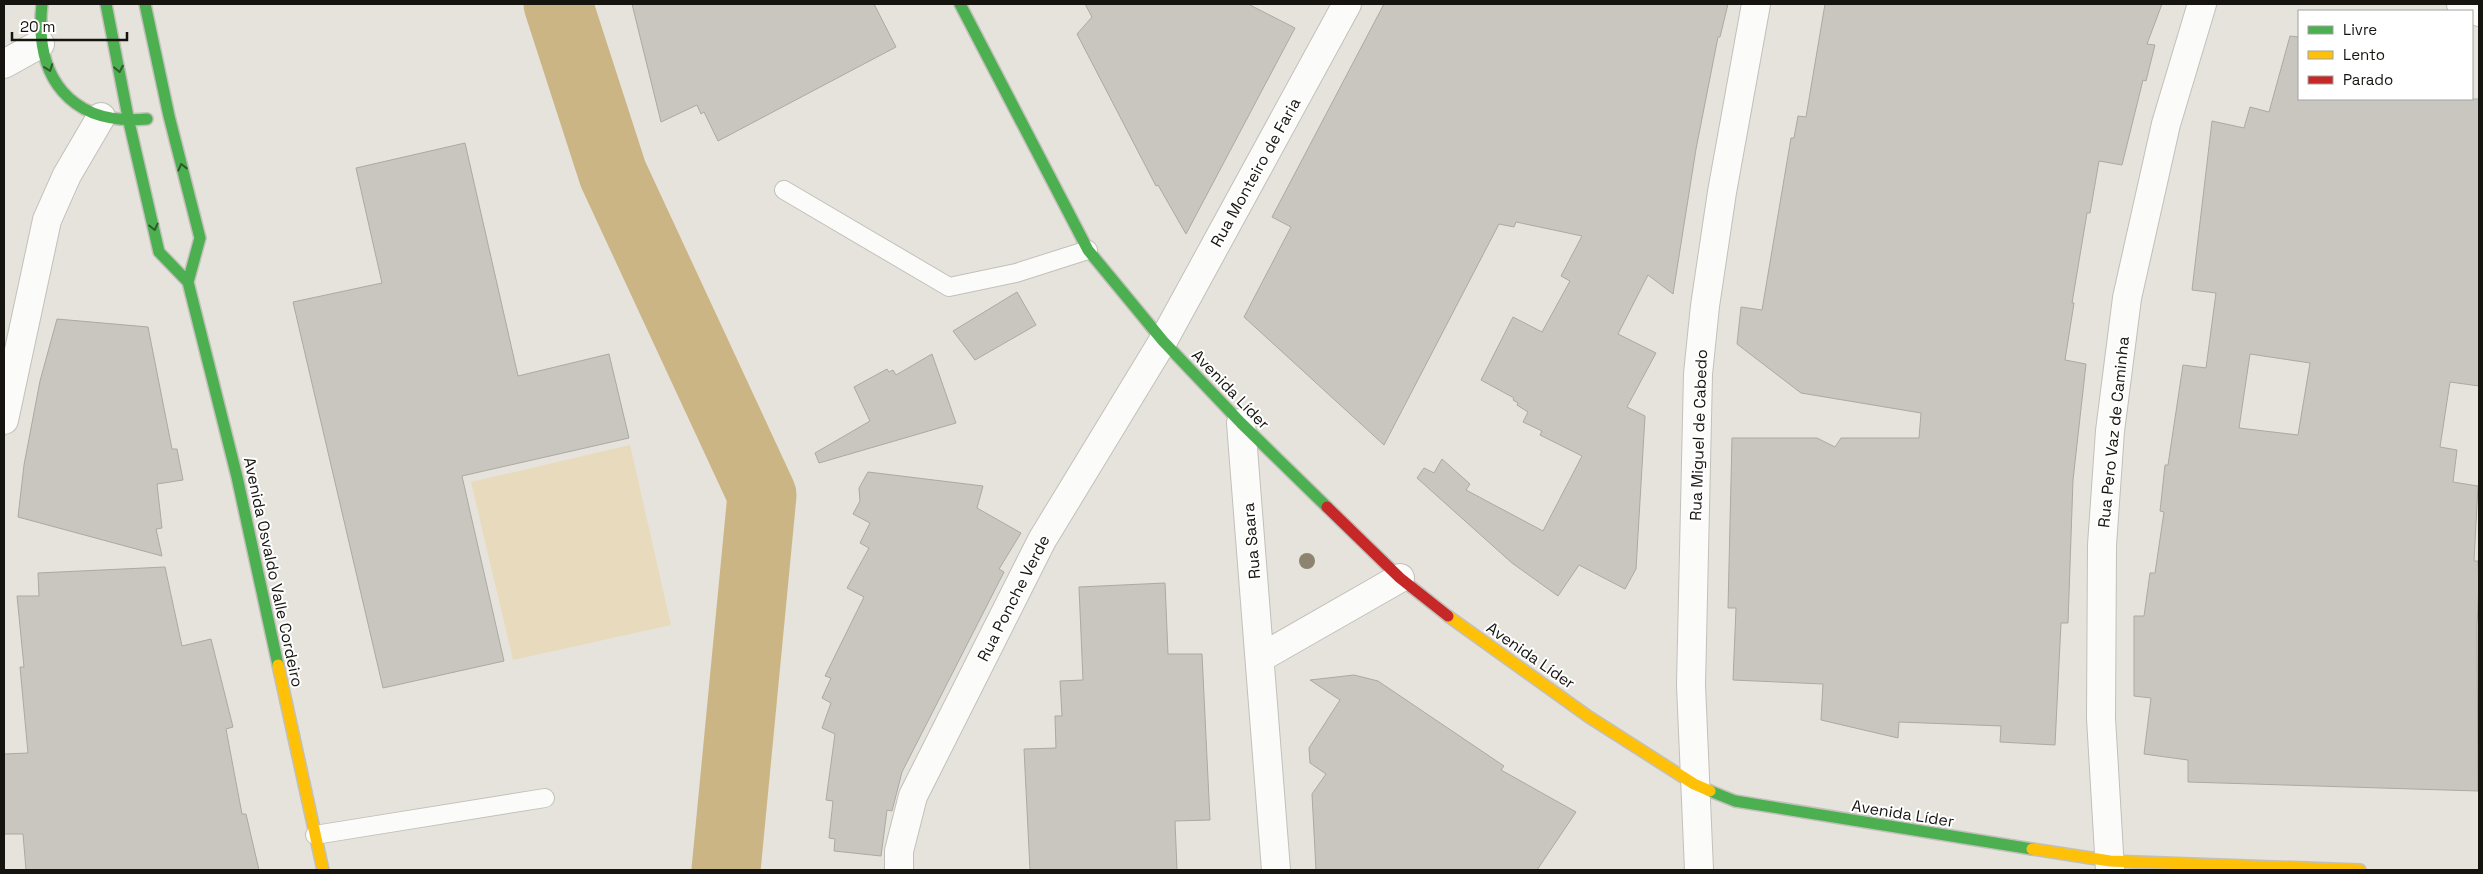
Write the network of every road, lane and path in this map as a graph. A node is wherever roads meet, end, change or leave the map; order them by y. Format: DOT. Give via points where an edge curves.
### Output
graph roads {
  1 [pos="41,4"];
  2 [pos="106,4"];
  3 [pos="145,4"];
  4 [pos="960,4"];
  5 [pos="1347,4"];
  6 [pos="1756,4"];
  7 [pos="2202,4"];
  8 [pos="2461,4"];
  9 [pos="134,12"];
  10 [pos="2479,12"];
  11 [pos="149,23"];
  12 [pos="40,44"];
  13 [pos="4,64"];
  14 [pos="169,116"];
  15 [pos="101,117"];
  16 [pos="129,122"];
  17 [pos="784,190"];
  18 [pos="1088,250"];
  19 [pos="188,282"];
  20 [pos="1163,341"];
  21 [pos="4,420"];
  22 [pos="1240,423"];
  23 [pos="1400,578"];
  24 [pos="1260,658"];
  25 [pos="1694,784"];
  26 [pos="546,798"];
  27 [pos="315,834"];
  28 [pos="2110,865"];
  29 [pos="323,870"];
  30 [pos="899,870"];
  31 [pos="1276,870"];
  32 [pos="1699,870"];
  33 [pos="2360,870"];
  1 -- 12 [label="street"];
  2 -- 16 [label="street, Avenida Osvaldo Valle Cordeiro, one-way"];
  3 -- 11 [label="street, Avenida Osvaldo Valle Cordeiro"];
  4 -- 18 [label="street, Avenida Líder"];
  5 -- 20 [label="street, Rua Monteiro de Faria"];
  6 -- 25 [label="street, Rua Miguel de Cabedo" via="1722,192 1698,374 1691,684"];
  7 -- 28 [label="street, Rua Pero Vaz de Caminha" via="2166,124 2127,298 2110,432 2102,545 2102,718"];
  8 -- 10 [label="street"];
  9 -- 11 [label="street"];
  11 -- 14 [label="street, Avenida Osvaldo Valle Cordeiro"];
  12 -- 13 [label="street"];
  12 -- 15 [label="street, one-way" via="51,76 72,101"];
  14 -- 16 [label="street"];
  19 -- 14 [label="street, Avenida Osvaldo Valle Cordeiro, one-way" via="200,238"];
  15 -- 16 [label="street"];
  15 -- 21 [label="street" via="67,175 47,220"];
  16 -- 19 [label="street, Avenida Osvaldo Valle Cordeiro, one-way" via="159,252"];
  17 -- 18 [label="lane" via="949,286 1016,273"];
  18 -- 20 [label="street, Avenida Líder"];
  19 -- 27 [label="street, Avenida Osvaldo Valle Cordeiro" via="237,477"];
  20 -- 22 [label="street, Avenida Líder"];
  20 -- 30 [label="street, Rua Ponche Verde" via="1042,540 913,796 899,851"];
  22 -- 23 [label="street, Avenida Líder"];
  22 -- 24 [label="street, Rua Saara"];
  23 -- 24 [label="street"];
  23 -- 25 [label="street, Avenida Líder" via="1589,717"];
  24 -- 31 [label="street, Rua Saara"];
  25 -- 28 [label="street, Avenida Líder" via="1735,801"];
  25 -- 32 [label="street, Rua Miguel de Cabedo"];
  26 -- 27 [label="lane"];
  27 -- 29 [label="street, Avenida Osvaldo Valle Cordeiro"];
  28 -- 33 [label="street, Avenida Líder"];
}
